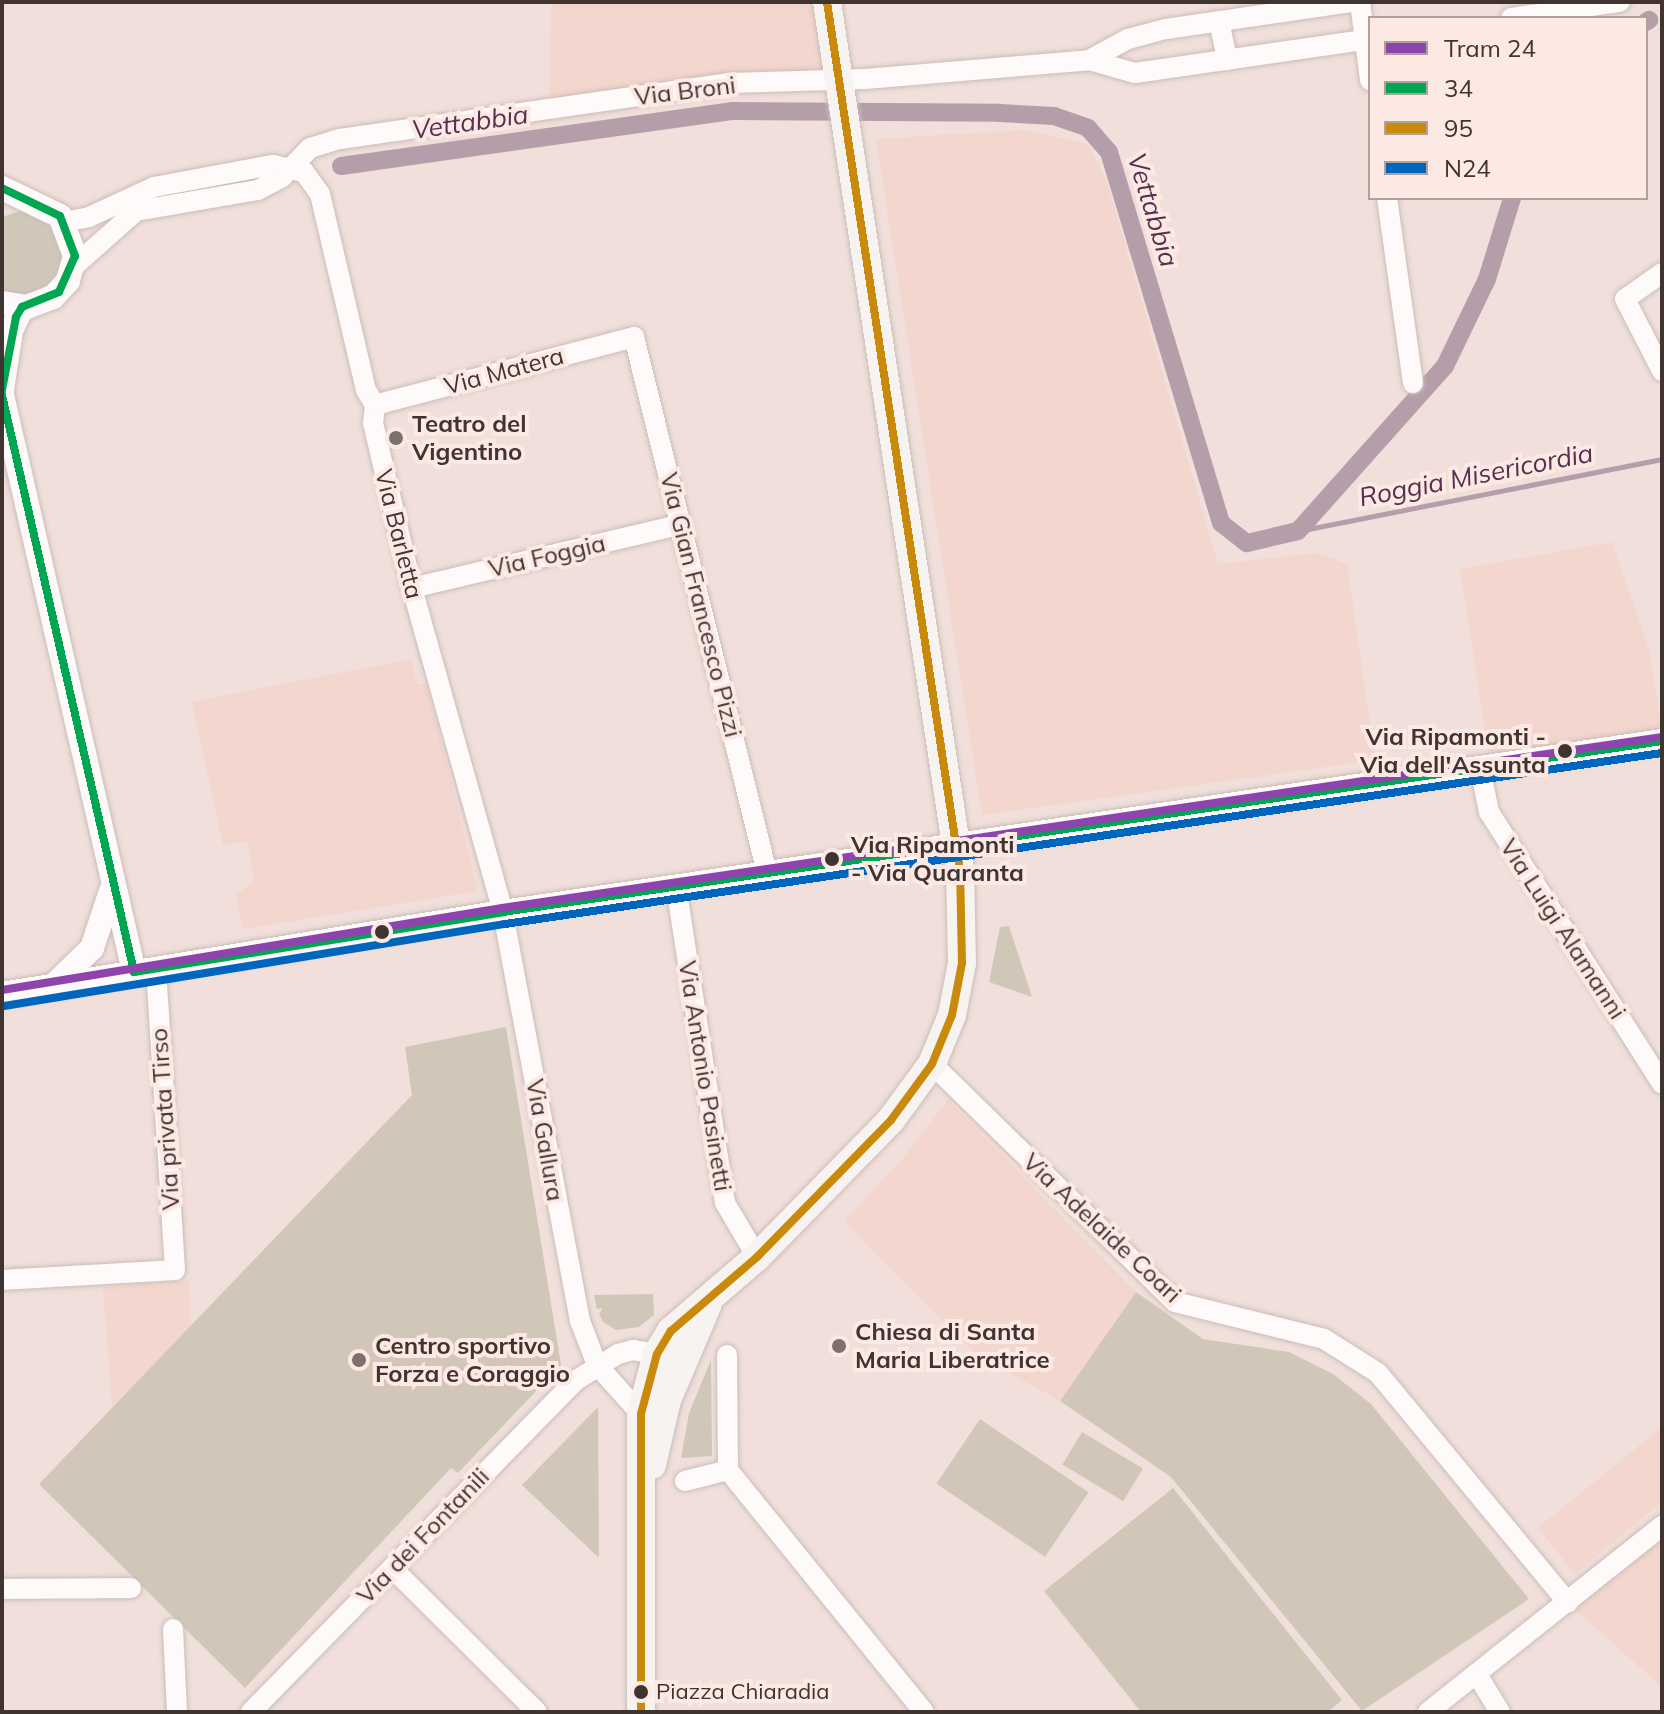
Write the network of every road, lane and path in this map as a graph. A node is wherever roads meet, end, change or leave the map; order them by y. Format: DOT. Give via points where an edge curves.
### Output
graph roads {
  1 [pos="827,2"];
  2 [pos="1351,2"];
  3 [pos="1360,2"];
  4 [pos="1620,2"];
  5 [pos="1561,6"];
  6 [pos="1519,16"];
  7 [pos="1219,21"];
  8 [pos="1367,39"];
  9 [pos="1089,60"];
  10 [pos="1227,60"];
  11 [pos="840,90"];
  12 [pos="292,166"];
  13 [pos="2,188"];
  14 [pos="26,200"];
  15 [pos="1387,200"];
  16 [pos="2,205"];
  17 [pos="64,222"];
  18 [pos="73,267"];
  19 [pos="1662,273"];
  20 [pos="12,305"];
  21 [pos="634,337"];
  22 [pos="1662,371"];
  23 [pos="1413,383"];
  24 [pos="2,392"];
  25 [pos="375,405"];
  26 [pos="682,524"];
  27 [pos="412,588"];
  28 [pos="1662,741"];
  29 [pos="1480,768"];
  30 [pos="956,845"];
  31 [pos="767,873"];
  32 [pos="112,877"];
  33 [pos="676,886"];
  34 [pos="503,912"];
  35 [pos="145,970"];
  36 [pos="54,985"];
  37 [pos="2,994"];
  38 [pos="932,1064"];
  39 [pos="1662,1084"];
  40 [pos="757,1257"];
  41 [pos="2,1280"];
  42 [pos="710,1300"];
  43 [pos="657,1354"];
  44 [pos="727,1355"];
  45 [pos="597,1365"];
  46 [pos="641,1414"];
  47 [pos="728,1470"];
  48 [pos="685,1481"];
  49 [pos="640,1518"];
  50 [pos="1662,1526"];
  51 [pos="392,1568"];
  52 [pos="131,1588"];
  53 [pos="2,1589"];
  54 [pos="1568,1603"];
  55 [pos="173,1629"];
  56 [pos="1478,1676"];
  57 [pos="525,1708"];
  58 [pos="177,1712"];
  59 [pos="251,1712"];
  60 [pos="641,1712"];
  61 [pos="924,1712"];
  62 [pos="1428,1712"];
  63 [pos="1500,1712"];
  1 -- 11 [label="main road"];
  2 -- 7 [label="street, Via Broni"];
  3 -- 8 [label="street"];
  4 -- 5 [label="street"];
  5 -- 6 [label="street"];
  7 -- 9 [label="street, Via Broni" via="1128,39"];
  7 -- 10 [label="street"];
  8 -- 10 [label="street, Via Broni"];
  9 -- 10 [label="street, Via Broni" via="1132,73"];
  9 -- 11 [label="street, Via Broni"];
  11 -- 12 [label="street, Via Broni" via="730,83 340,139 310,148"];
  11 -- 30 [label="main road"];
  12 -- 17 [label="street" via="154,187 89,217"];
  12 -- 18 [label="street, Via Broni" via="258,190 136,211"];
  12 -- 25 [label="street, Via Barletta" via="311,179 320,194 366,390"];
  13 -- 14 [label="street"];
  14 -- 16 [label="street"];
  14 -- 17 [label="street" via="44,204"];
  15 -- 23 [label="street"];
  17 -- 18 [label="street" via="74,244"];
  18 -- 20 [label="street" via="53,297"];
  19 -- 22 [label="street" via="1625,299"];
  20 -- 24 [label="street"];
  21 -- 25 [label="street, Via Matera"];
  21 -- 26 [label="street, Via Gian Francesco Pizzi"];
  24 -- 32 [label="street"];
  25 -- 27 [label="street, Via Barletta" via="373,423"];
  26 -- 27 [label="street, Via Foggia"];
  26 -- 31 [label="street, Via Gian Francesco Pizzi"];
  27 -- 34 [label="street, Via Barletta"];
  28 -- 29 [label="street"];
  29 -- 30 [label="street"];
  29 -- 39 [label="street, Via Luigi Alamanni" via="1489,812"];
  30 -- 31 [label="street"];
  30 -- 38 [label="main road" via="962,963 952,1015"];
  31 -- 33 [label="street"];
  32 -- 35 [label="street"];
  32 -- 36 [label="street" via="101,932"];
  33 -- 34 [label="street"];
  33 -- 40 [label="street, Via Antonio Pasinetti" via="725,1203"];
  34 -- 35 [label="street"];
  34 -- 45 [label="street, Via Gallura" via="572,1284"];
  35 -- 36 [label="street"];
  35 -- 41 [label="street, Via privata Tirso" via="175,1270"];
  36 -- 37 [label="street"];
  38 -- 40 [label="main road" via="891,1120"];
  38 -- 54 [label="street, Via Adelaide Coari" via="1175,1302 1324,1339 1378,1373"];
  40 -- 42 [label="main road"];
  42 -- 43 [label="main road" via="671,1331"];
  42 -- 49 [label="main road" via="667,1400"];
  43 -- 45 [label="street, Via dei Fontanili" via="633,1350"];
  43 -- 46 [label="main road"];
  44 -- 47 [label="street"];
  45 -- 46 [label="street"];
  45 -- 51 [label="street, Via dei Fontanili" via="571,1384"];
  46 -- 49 [label="main road"];
  47 -- 48 [label="street"];
  47 -- 61 [label="street"];
  49 -- 60 [label="main road"];
  50 -- 54 [label="street"];
  51 -- 57 [label="street"];
  51 -- 59 [label="street, Via dei Fontanili"];
  52 -- 53 [label="street"];
  54 -- 56 [label="street"];
  55 -- 58 [label="street"];
  56 -- 62 [label="street"];
  56 -- 63 [label="street"];
}
